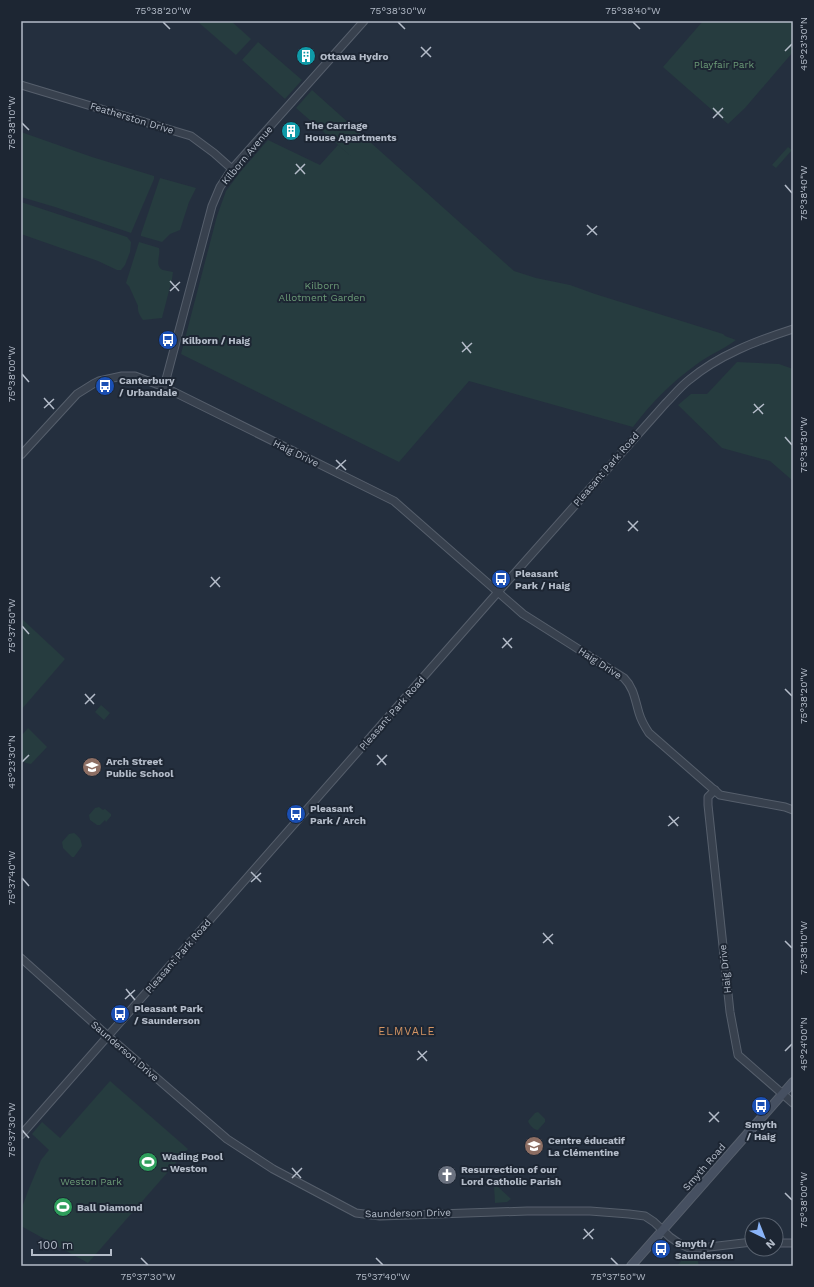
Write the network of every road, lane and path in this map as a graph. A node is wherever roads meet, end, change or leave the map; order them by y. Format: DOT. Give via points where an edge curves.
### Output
graph roads {
  1 [pos="364,21"];
  2 [pos="21,84"];
  3 [pos="232,169"];
  4 [pos="793,329"];
  5 [pos="164,387"];
  6 [pos="21,456"];
  7 [pos="498,592"];
  8 [pos="715,790"];
  9 [pos="793,810"];
  10 [pos="21,958"];
  11 [pos="108,1036"];
  12 [pos="793,1082"];
  13 [pos="782,1094"];
  14 [pos="793,1103"];
  15 [pos="21,1135"];
  16 [pos="662,1229"];
  17 [pos="744,1243"];
  18 [pos="631,1266"];
  1 -- 3 [label="street, Kilborn Avenue"];
  2 -- 3 [label="street, Featherston Drive" via="191,136"];
  3 -- 5 [label="street, Kilborn Avenue" via="212,206"];
  4 -- 7 [label="street, Pleasant Park Road" via="728,354 689,380 647,423"];
  5 -- 6 [label="street, Haig Drive" via="135,376 122,376 92,384 77,394"];
  5 -- 7 [label="street, Haig Drive" via="392,500"];
  7 -- 8 [label="street, Haig Drive" via="523,614 624,678 631,686 639,714 649,733"];
  7 -- 11 [label="street, Pleasant Park Road"];
  8 -- 9 [label="street" via="725,797"];
  8 -- 13 [label="street, Haig Drive" via="707,800 735,1045 738,1055"];
  10 -- 11 [label="street, Saunderson Drive"];
  11 -- 15 [label="street, Pleasant Park Road"];
  11 -- 16 [label="street, Saunderson Drive" via="236,1146 356,1214 380,1216 590,1211 645,1216"];
  12 -- 13 [label="main road, Smyth Road"];
  13 -- 14 [label="street, Haig Drive"];
  13 -- 16 [label="main road, Smyth Road"];
  16 -- 17 [label="street, Saunderson Drive" via="680,1244 693,1248"];
  16 -- 18 [label="main road, Smyth Road"];
}
